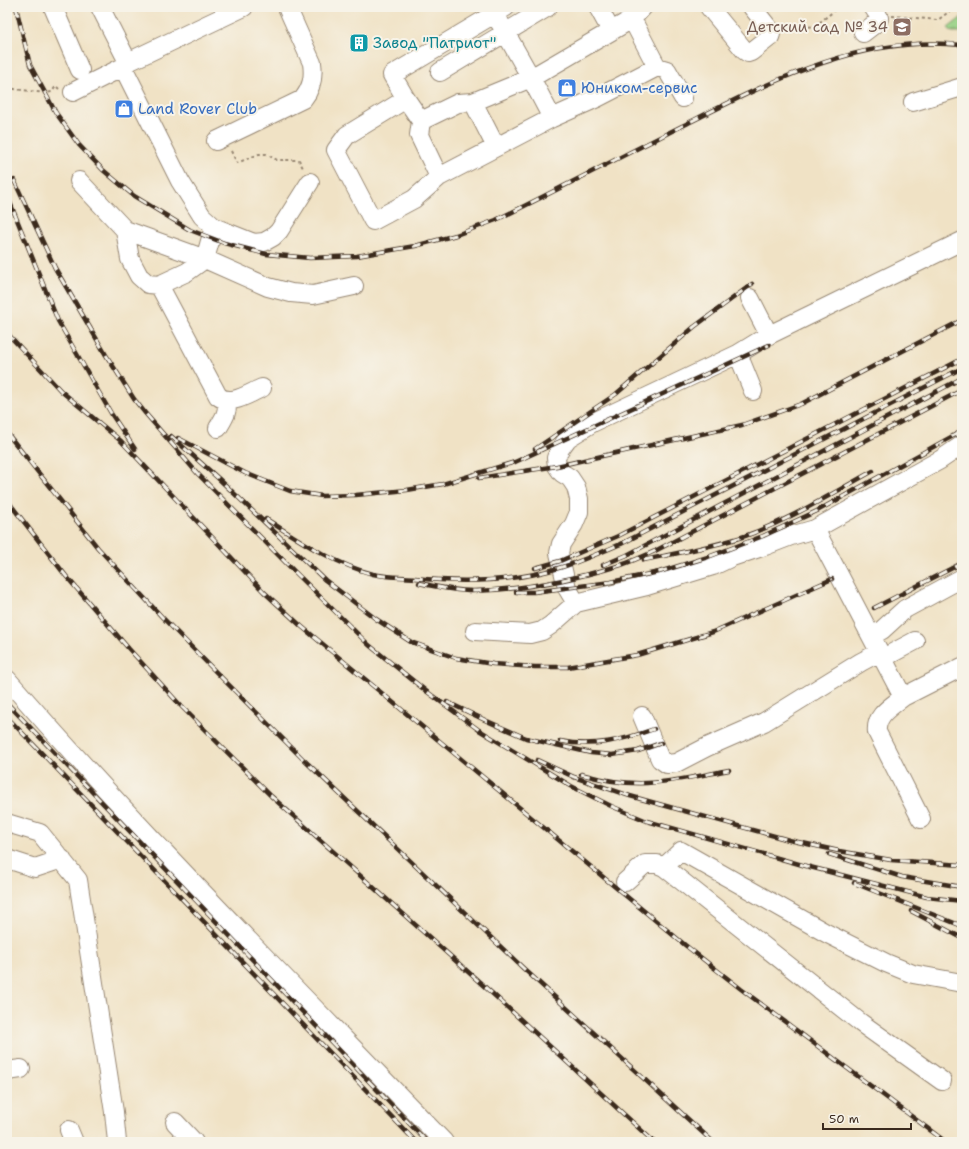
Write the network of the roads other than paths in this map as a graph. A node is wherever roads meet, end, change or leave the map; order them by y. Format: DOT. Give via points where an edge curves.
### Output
graph roads {
  1 [pos="53,7"];
  2 [pos="100,7"];
  3 [pos="287,7"];
  4 [pos="548,7"];
  5 [pos="598,7"];
  6 [pos="709,7"];
  7 [pos="752,7"];
  8 [pos="240,8"];
  9 [pos="500,10"];
  10 [pos="875,10"];
  11 [pos="637,13"];
  12 [pos="611,31"];
  13 [pos="506,33"];
  14 [pos="863,33"];
  15 [pos="125,65"];
  16 [pos="657,67"];
  17 [pos="80,70"];
  18 [pos="440,72"];
  19 [pos="531,78"];
  20 [pos="962,87"];
  21 [pos="66,90"];
  22 [pos="683,98"];
  23 [pos="406,99"];
  24 [pos="473,102"];
  25 [pos="913,102"];
  26 [pos="552,118"];
  27 [pos="421,121"];
  28 [pos="220,139"];
  29 [pos="496,147"];
  30 [pos="439,177"];
  31 [pos="80,181"];
  32 [pos="310,182"];
  33 [pos="214,227"];
  34 [pos="126,230"];
  35 [pos="962,241"];
  36 [pos="205,259"];
  37 [pos="159,285"];
  38 [pos="354,286"];
  39 [pos="750,298"];
  40 [pos="769,335"];
  41 [pos="738,354"];
  42 [pos="262,388"];
  43 [pos="753,391"];
  44 [pos="227,401"];
  45 [pos="218,428"];
  46 [pos="962,445"];
  47 [pos="815,529"];
  48 [pos="962,578"];
  49 [pos="576,603"];
  50 [pos="475,631"];
  51 [pos="872,636"];
  52 [pos="915,641"];
  53 [pos="882,655"];
  54 [pos="962,667"];
  55 [pos="7,679"];
  56 [pos="903,697"];
  57 [pos="642,716"];
  58 [pos="921,819"];
  59 [pos="7,823"];
  60 [pos="62,859"];
  61 [pos="7,860"];
  62 [pos="664,867"];
  63 [pos="625,882"];
  64 [pos="962,983"];
  65 [pos="942,1081"];
  66 [pos="175,1122"];
  67 [pos="117,1142"];
  68 [pos="194,1142"];
  69 [pos="444,1142"];
  1 -- 17 [label="street"];
  2 -- 15 [label="street"];
  3 -- 28 [label="street" via="312,63 309,92 303,99"];
  4 -- 13 [label="street"];
  5 -- 12 [label="street"];
  6 -- 7 [label="street" via="748,53 771,34"];
  8 -- 15 [label="street"];
  9 -- 13 [label="street"];
  9 -- 23 [label="street" via="392,75"];
  10 -- 14 [label="street" via="879,18"];
  11 -- 12 [label="street"];
  11 -- 16 [label="street"];
  12 -- 19 [label="street"];
  13 -- 18 [label="street"];
  13 -- 19 [label="street"];
  15 -- 21 [label="street"];
  15 -- 33 [label="street" via="180,181 202,216"];
  16 -- 22 [label="street" via="667,70"];
  16 -- 26 [label="street"];
  19 -- 24 [label="street"];
  19 -- 26 [label="street"];
  20 -- 25 [label="street"];
  23 -- 27 [label="street"];
  23 -- 30 [label="street" via="347,135 336,150 373,221 414,199"];
  24 -- 27 [label="street" via="458,103"];
  24 -- 29 [label="street"];
  26 -- 29 [label="street"];
  27 -- 30 [label="street" via="419,135"];
  29 -- 30 [label="street"];
  31 -- 34 [label="street"];
  32 -- 33 [label="street" via="279,232 264,242 254,243"];
  33 -- 36 [label="street"];
  34 -- 36 [label="street"];
  34 -- 37 [label="street" via="130,259 139,276 148,284"];
  35 -- 40 [label="street"];
  36 -- 37 [label="street" via="188,272"];
  36 -- 38 [label="street" via="268,287 291,293 313,295"];
  37 -- 44 [label="street" via="218,396"];
  39 -- 40 [label="street"];
  40 -- 41 [label="street"];
  41 -- 43 [label="street"];
  41 -- 49 [label="street" via="592,423 568,438 560,449 556,458 557,466 570,478 579,499 579,512 561,544 559,553 567,588"];
  42 -- 44 [label="street"];
  44 -- 45 [label="street" via="226,416"];
  46 -- 47 [label="street" via="940,460"];
  47 -- 49 [label="street" via="713,566 647,586"];
  47 -- 51 [label="street"];
  48 -- 51 [label="street" via="905,609"];
  49 -- 50 [label="street" via="552,625 536,633"];
  51 -- 53 [label="street"];
  52 -- 53 [label="street"];
  53 -- 56 [label="street"];
  53 -- 57 [label="street" via="861,662 764,722 676,763 666,764 660,759"];
  54 -- 56 [label="street"];
  55 -- 69 [label="street" via="140,826"];
  56 -- 58 [label="street" via="881,716 876,724 877,732"];
  59 -- 60 [label="street" via="40,833"];
  60 -- 61 [label="street" via="35,868"];
  60 -- 67 [label="street" via="78,880"];
  62 -- 63 [label="street" via="645,864"];
  62 -- 64 [label="street" via="681,851 826,933 886,963 913,974"];
  62 -- 65 [label="street" via="861,1024"];
  66 -- 68 [label="street"];
}
